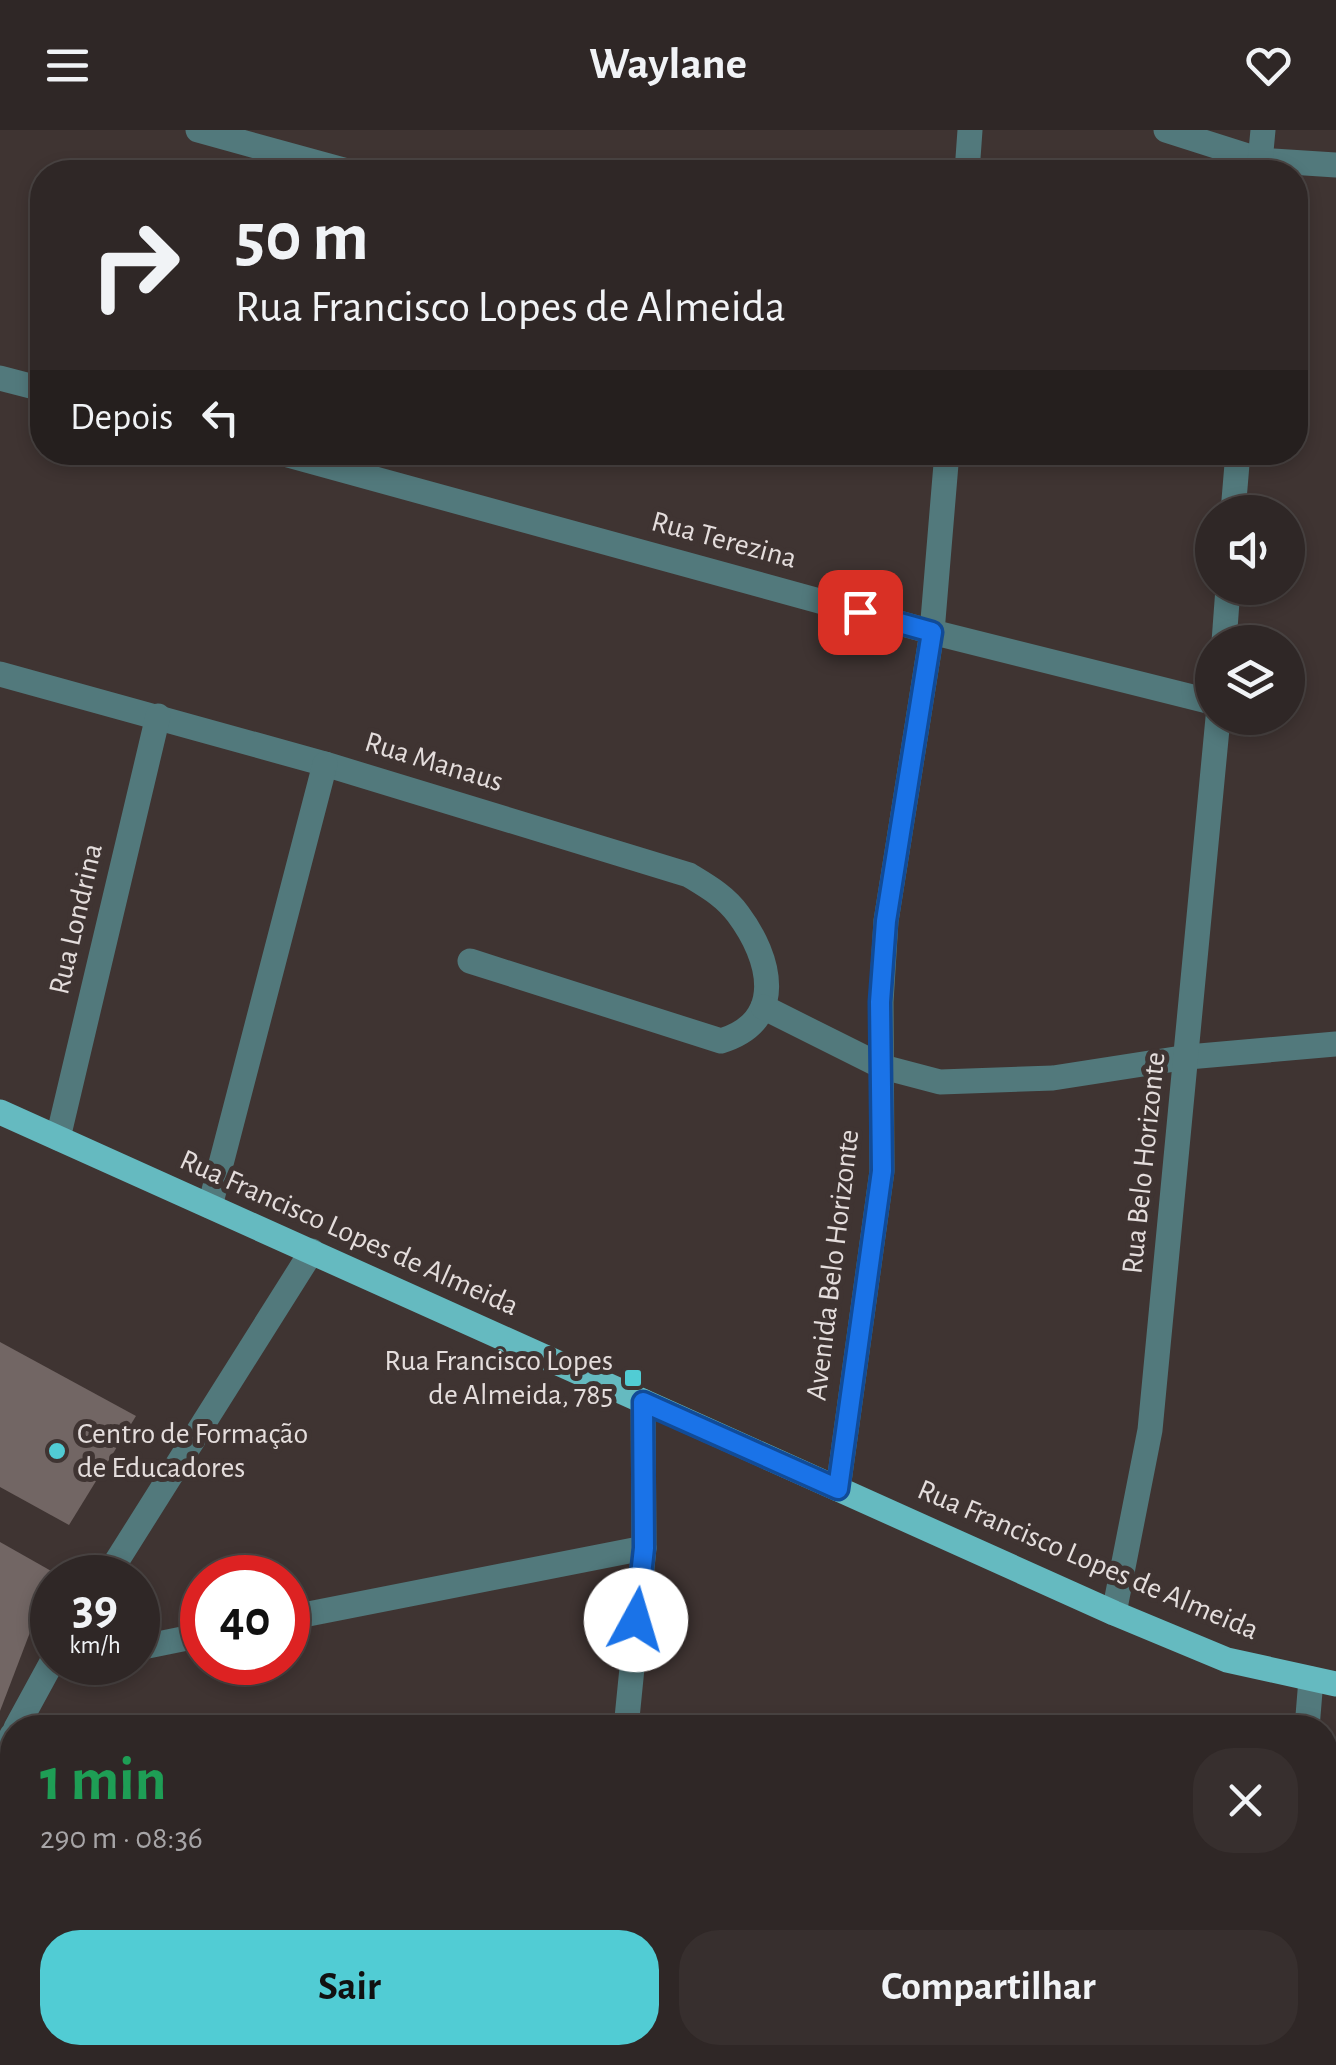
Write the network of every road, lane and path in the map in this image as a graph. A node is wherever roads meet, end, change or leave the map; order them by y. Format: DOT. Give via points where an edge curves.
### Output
graph roads {
  1 [pos="198,130"];
  2 [pos="970,130"];
  3 [pos="1166,130"];
  4 [pos="1263,130"];
  5 [pos="307,160"];
  6 [pos="968,160"];
  7 [pos="1244,160"];
  8 [pos="1260,160"];
  9 [pos="1308,165"];
  10 [pos="1336,165"];
  11 [pos="0,378"];
  12 [pos="30,387"];
  13 [pos="323,465"];
  14 [pos="946,465"];
  15 [pos="1237,465"];
  16 [pos="1234,495"];
  17 [pos="932,632"];
  18 [pos="0,674"];
  19 [pos="1195,698"];
  20 [pos="158,716"];
  21 [pos="1216,735"];
  22 [pos="326,764"];
  23 [pos="470,960"];
  24 [pos="763,1008"];
  25 [pos="1336,1044"];
  26 [pos="1188,1057"];
  27 [pos="883,1067"];
  28 [pos="0,1112"];
  29 [pos="58,1138"];
  30 [pos="210,1206"];
  31 [pos="312,1251"];
  32 [pos="643,1402"];
  33 [pos="838,1489"];
  34 [pos="644,1548"];
  35 [pos="120,1555"];
  36 [pos="1114,1613"];
  37 [pos="310,1614"];
  38 [pos="1323,1682"];
  39 [pos="42,1685"];
  40 [pos="24,1715"];
  41 [pos="627,1715"];
  42 [pos="1312,1715"];
  1 -- 5 [label="street"];
  2 -- 6 [label="street"];
  3 -- 7 [label="street"];
  4 -- 8 [label="street"];
  9 -- 10 [label="street"];
  11 -- 12 [label="street"];
  13 -- 17 [label="street, Rua Terezina"];
  14 -- 17 [label="street, Avenida Belo Horizonte"];
  15 -- 16 [label="street"];
  17 -- 19 [label="street, Rua Terezina"];
  17 -- 27 [label="street, Avenida Belo Horizonte" via="886,921"];
  18 -- 20 [label="street, Rua Manaus"];
  20 -- 22 [label="street, Rua Manaus"];
  20 -- 29 [label="street, Rua Londrina"];
  21 -- 26 [label="street, Rua Belo Horizonte"];
  22 -- 24 [label="street, Rua Manaus" via="689,875 738,912 754,940 767,974"];
  22 -- 30 [label="street"];
  23 -- 24 [label="street" via="721,1040 742,1034"];
  24 -- 27 [label="street"];
  25 -- 26 [label="street"];
  26 -- 27 [label="street" via="997,1083 940,1082"];
  26 -- 36 [label="street, Rua Belo Horizonte" via="1150,1430"];
  27 -- 33 [label="street, Avenida Belo Horizonte" via="882,1171"];
  28 -- 29 [label="main road, Rua Francisco Lopes de Almeida"];
  29 -- 30 [label="main road, Rua Francisco Lopes de Almeida"];
  30 -- 31 [label="main road, Rua Francisco Lopes de Almeida"];
  31 -- 32 [label="main road, Rua Francisco Lopes de Almeida"];
  31 -- 35 [label="street"];
  32 -- 33 [label="main road, Rua Francisco Lopes de Almeida"];
  32 -- 34 [label="street"];
  33 -- 36 [label="main road, Rua Francisco Lopes de Almeida"];
  34 -- 37 [label="street"];
  34 -- 41 [label="street"];
  36 -- 38 [label="main road, Rua Francisco Lopes de Almeida" via="1226,1660"];
  38 -- 42 [label="street"];
  39 -- 40 [label="street"];
}
